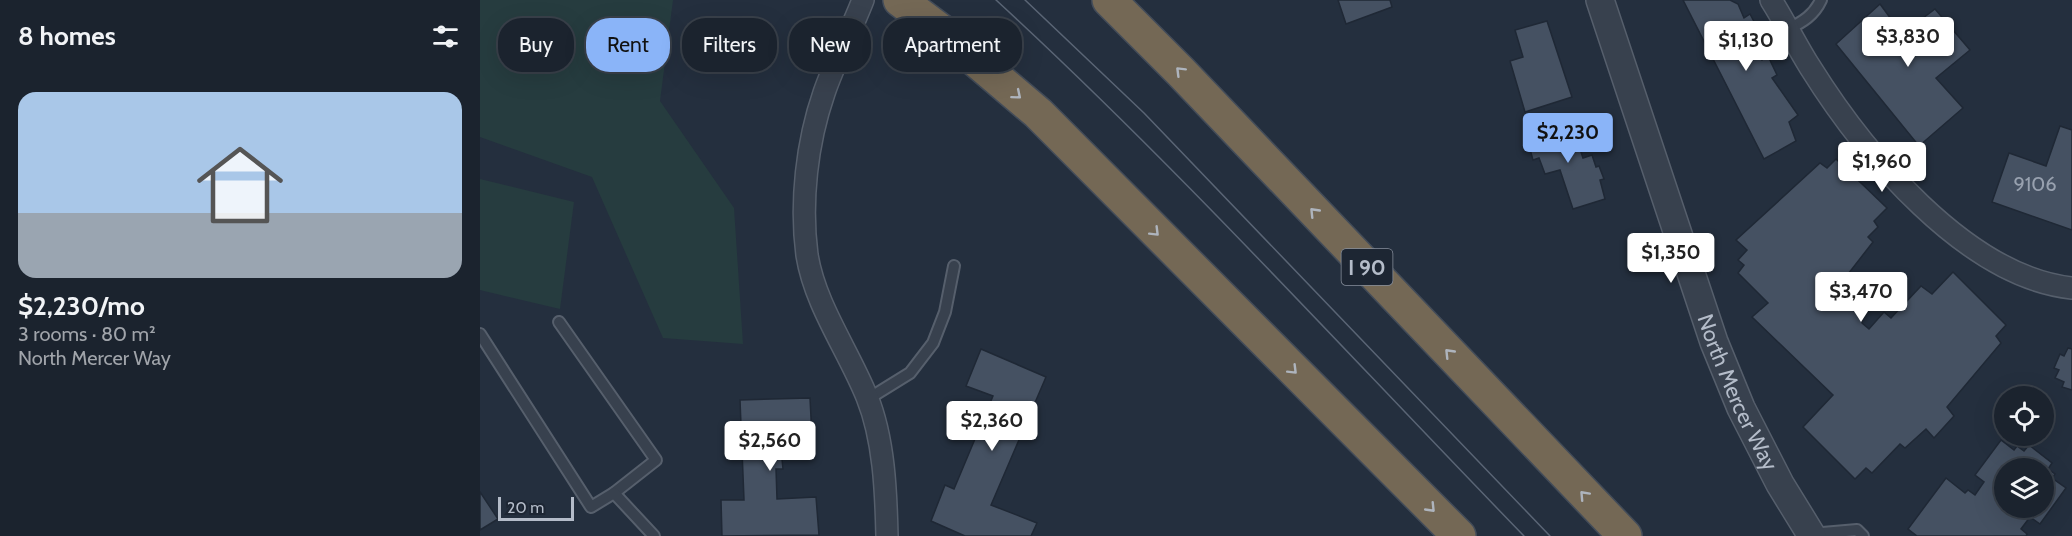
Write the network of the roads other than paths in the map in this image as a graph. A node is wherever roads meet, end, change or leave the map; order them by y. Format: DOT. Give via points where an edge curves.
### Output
graph roads {
  1 [pos="900,0"];
  2 [pos="1108,0"];
  3 [pos="1600,0"];
  4 [pos="1771,0"];
  5 [pos="1821,0"];
  6 [pos="860,7"];
  7 [pos="1788,29"];
  8 [pos="954,266"];
  9 [pos="2072,288"];
  10 [pos="559,322"];
  11 [pos="480,334"];
  12 [pos="868,399"];
  13 [pos="614,493"];
  14 [pos="1812,535"];
  15 [pos="654,536"];
  16 [pos="886,536"];
  17 [pos="1459,536"];
  18 [pos="1625,536"];
  19 [pos="1863,536"];
  1 -- 17 [label="highway, one-way" via="1038,113"];
  18 -- 2 [label="highway, I 90, one-way"];
  3 -- 14 [label="street, North Mercer Way" via="1714,342 1740,408"];
  4 -- 7 [label="street"];
  5 -- 7 [label="lane" via="1804,22"];
  6 -- 12 [label="street" via="824,93 806,179 805,215 807,255 816,289"];
  7 -- 9 [label="street" via="1810,68 1877,160 1912,196 1949,229 2001,266"];
  8 -- 12 [label="lane" via="945,312 933,343 910,374"];
  10 -- 13 [label="lane" via="656,460"];
  11 -- 13 [label="lane" via="591,507"];
  12 -- 16 [label="street" via="884,470"];
  13 -- 15 [label="lane"];
  14 -- 19 [label="lane" via="1857,530"];
}
